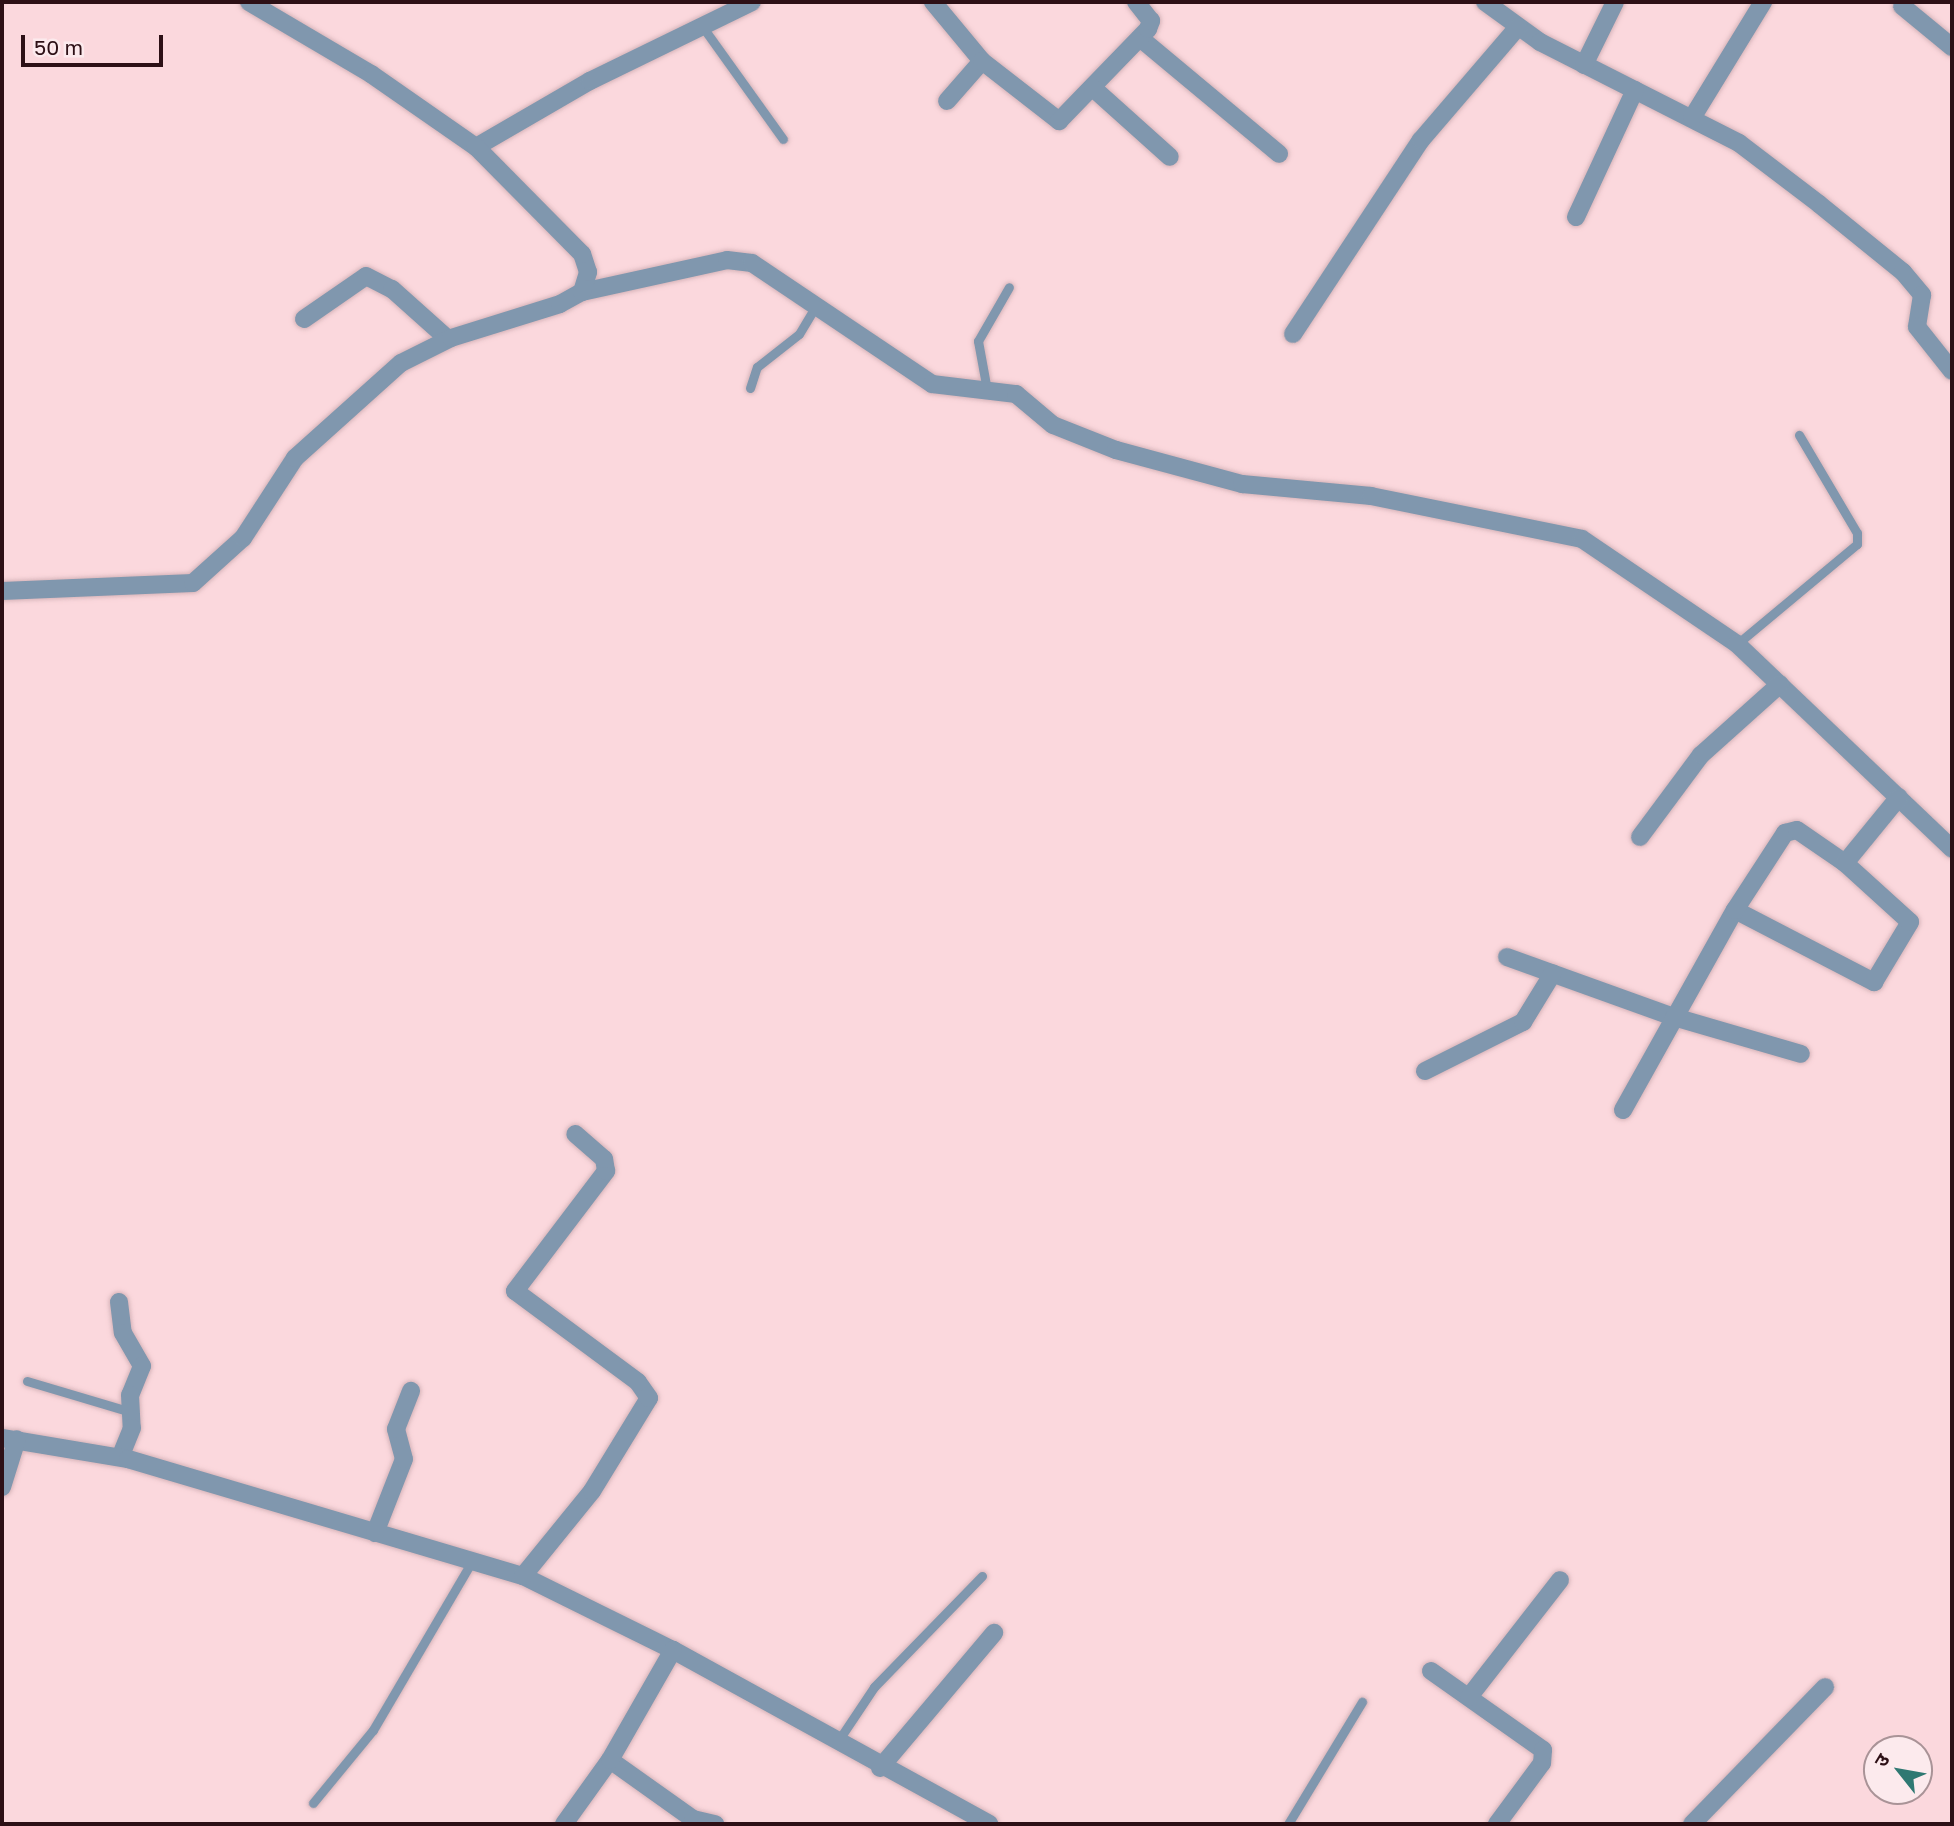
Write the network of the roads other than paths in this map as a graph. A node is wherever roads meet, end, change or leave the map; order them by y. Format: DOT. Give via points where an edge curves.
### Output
graph roads {
  1 [pos="249,2"];
  2 [pos="752,2"];
  3 [pos="933,2"];
  4 [pos="1136,2"];
  5 [pos="1485,2"];
  6 [pos="1615,2"];
  7 [pos="1763,2"];
  8 [pos="1902,6"];
  9 [pos="702,26"];
  10 [pos="1518,27"];
  11 [pos="1140,38"];
  12 [pos="1952,47"];
  13 [pos="982,61"];
  14 [pos="1584,65"];
  15 [pos="1093,88"];
  16 [pos="1634,90"];
  17 [pos="947,100"];
  18 [pos="1692,118"];
  19 [pos="783,139"];
  20 [pos="476,147"];
  21 [pos="1279,153"];
  22 [pos="1170,157"];
  23 [pos="1576,217"];
  24 [pos="1009,286"];
  25 [pos="582,292"];
  26 [pos="814,309"];
  27 [pos="304,319"];
  28 [pos="1293,334"];
  29 [pos="448,339"];
  30 [pos="1952,371"];
  31 [pos="750,387"];
  32 [pos="987,390"];
  33 [pos="1799,435"];
  34 [pos="2,592"];
  35 [pos="1737,644"];
  36 [pos="1780,684"];
  37 [pos="1899,797"];
  38 [pos="1640,837"];
  39 [pos="1952,849"];
  40 [pos="1845,863"];
  41 [pos="1735,910"];
  42 [pos="1507,957"];
  43 [pos="1553,973"];
  44 [pos="1674,1017"];
  45 [pos="1801,1054"];
  46 [pos="1425,1071"];
  47 [pos="1623,1110"];
  48 [pos="575,1134"];
  49 [pos="120,1302"];
  50 [pos="27,1381"];
  51 [pos="411,1391"];
  52 [pos="131,1412"];
  53 [pos="9,1438"];
  54 [pos="120,1457"];
  55 [pos="2,1487"];
  56 [pos="374,1533"];
  57 [pos="472,1562"];
  58 [pos="523,1576"];
  59 [pos="982,1576"];
  60 [pos="1560,1580"];
  61 [pos="994,1633"];
  62 [pos="673,1650"];
  63 [pos="1431,1671"];
  64 [pos="1825,1687"];
  65 [pos="1469,1697"];
  66 [pos="1362,1702"];
  67 [pos="838,1741"];
  68 [pos="610,1760"];
  69 [pos="880,1768"];
  70 [pos="313,1803"];
  71 [pos="564,1824"];
  72 [pos="715,1824"];
  73 [pos="989,1824"];
  74 [pos="1288,1824"];
  75 [pos="1497,1824"];
  76 [pos="1692,1824"];
  1 -- 20 [label="street" via="371,74"];
  2 -- 9 [label="street"];
  3 -- 13 [label="street"];
  4 -- 11 [label="street" via="1152,24"];
  5 -- 10 [label="street"];
  6 -- 14 [label="street"];
  7 -- 18 [label="street"];
  8 -- 12 [label="street"];
  9 -- 19 [label="lane"];
  9 -- 20 [label="street" via="590,80"];
  10 -- 14 [label="street"];
  10 -- 28 [label="street" via="1421,140"];
  11 -- 15 [label="street"];
  11 -- 21 [label="street"];
  13 -- 15 [label="street" via="1055,121 1064,119"];
  13 -- 17 [label="street"];
  14 -- 16 [label="street"];
  15 -- 22 [label="street"];
  16 -- 18 [label="street"];
  16 -- 23 [label="street"];
  18 -- 30 [label="street" via="1739,143 1903,272 1923,298 1917,327"];
  20 -- 25 [label="street" via="582,254 588,272"];
  24 -- 32 [label="lane" via="978,341"];
  25 -- 26 [label="street" via="606,282 741,261 762,269"];
  25 -- 29 [label="street" via="560,304"];
  26 -- 31 [label="lane" via="799,334 757,367"];
  26 -- 32 [label="street" via="932,384"];
  27 -- 29 [label="street" via="366,276 392,289"];
  29 -- 34 [label="street" via="401,363 295,458 243,538 204,577 178,587"];
  32 -- 35 [label="street" via="1016,394 1053,425 1096,443 1242,484 1371,496 1582,539"];
  33 -- 35 [label="lane" via="1857,533 1857,544"];
  35 -- 36 [label="street"];
  36 -- 37 [label="street"];
  36 -- 38 [label="street" via="1701,755"];
  37 -- 39 [label="street"];
  37 -- 40 [label="street"];
  40 -- 41 [label="street" via="1789,830"];
  40 -- 41 [label="street" via="1910,922 1871,983"];
  41 -- 44 [label="street"];
  42 -- 43 [label="street"];
  43 -- 44 [label="street"];
  43 -- 46 [label="street" via="1523,1022"];
  44 -- 45 [label="street"];
  44 -- 47 [label="street"];
  48 -- 58 [label="street" via="604,1159 606,1171 515,1291 638,1382 649,1398 592,1491"];
  49 -- 52 [label="street" via="123,1333 142,1362 130,1395"];
  50 -- 52 [label="lane"];
  51 -- 56 [label="street" via="396,1429 404,1459"];
  52 -- 54 [label="street" via="132,1428"];
  53 -- 54 [label="street"];
  53 -- 55 [label="street"];
  54 -- 56 [label="street"];
  56 -- 57 [label="street"];
  57 -- 58 [label="street"];
  57 -- 70 [label="lane" via="373,1730"];
  58 -- 62 [label="street"];
  59 -- 67 [label="lane" via="874,1687"];
  60 -- 65 [label="street"];
  61 -- 69 [label="street"];
  62 -- 67 [label="street"];
  62 -- 68 [label="street"];
  63 -- 65 [label="street"];
  64 -- 76 [label="street"];
  65 -- 75 [label="street" via="1543,1750 1542,1763"];
  66 -- 74 [label="lane"];
  67 -- 69 [label="street"];
  68 -- 71 [label="street"];
  68 -- 72 [label="street" via="693,1819"];
  69 -- 73 [label="street"];
}
